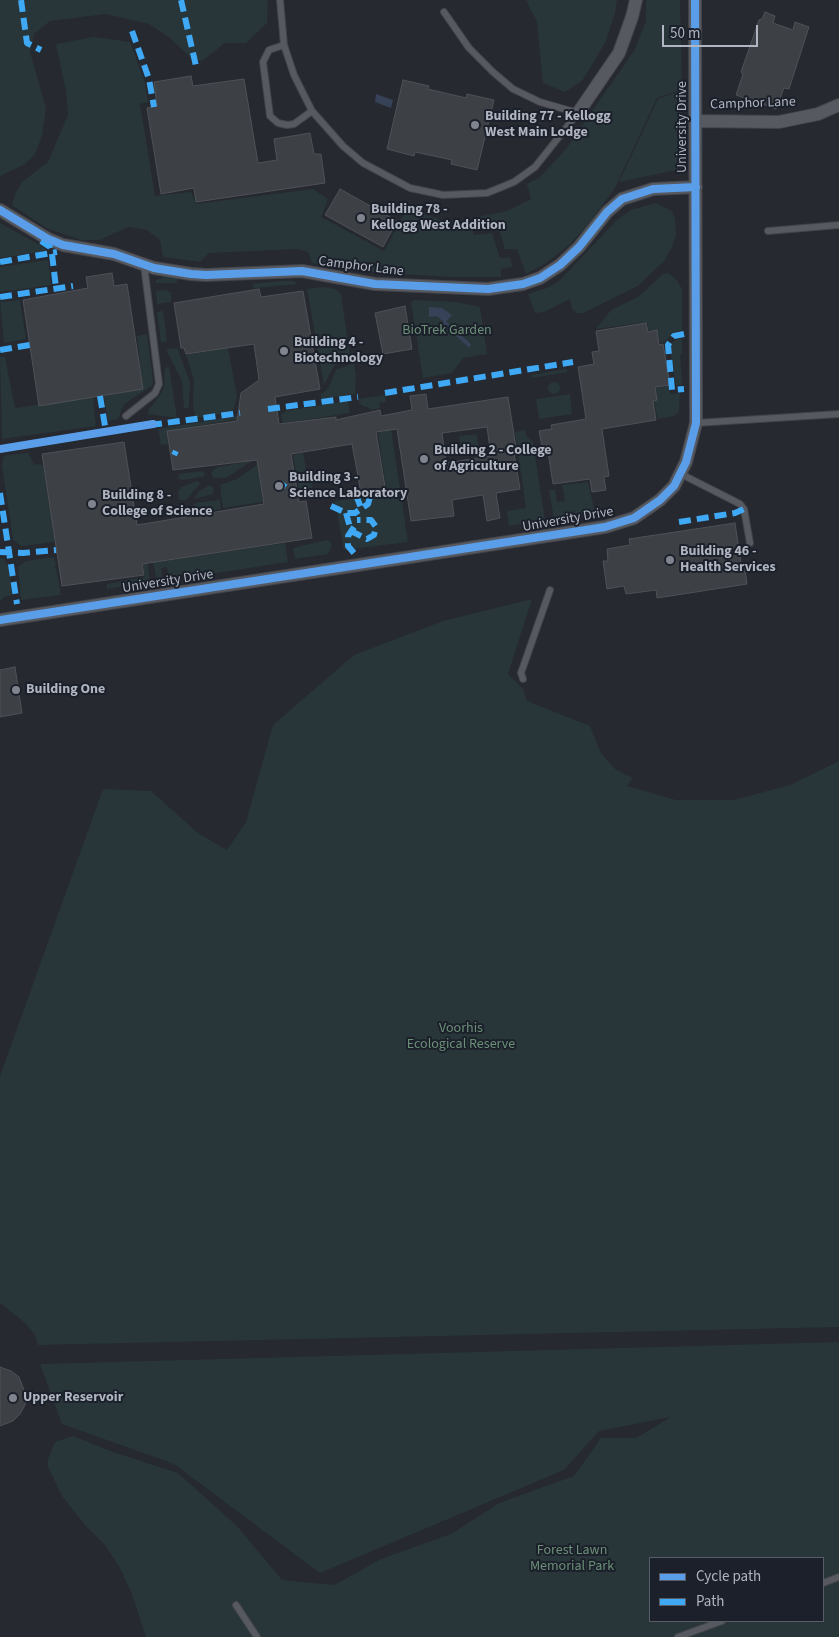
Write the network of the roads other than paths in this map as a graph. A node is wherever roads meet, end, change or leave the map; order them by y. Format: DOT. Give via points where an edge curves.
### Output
graph roads {
  1 [pos="280,0"];
  2 [pos="636,0"];
  3 [pos="695,0"];
  4 [pos="444,12"];
  5 [pos="284,45"];
  6 [pos="839,105"];
  7 [pos="312,111"];
  8 [pos="578,113"];
  9 [pos="696,121"];
  10 [pos="696,187"];
  11 [pos="0,210"];
  12 [pos="839,225"];
  13 [pos="768,231"];
  14 [pos="144,265"];
  15 [pos="839,414"];
  16 [pos="126,416"];
  17 [pos="696,424"];
  18 [pos="681,474"];
  19 [pos="750,543"];
  20 [pos="550,590"];
  21 [pos="0,620"];
  22 [pos="523,679"];
  23 [pos="839,1577"];
  24 [pos="824,1583"];
  25 [pos="236,1604"];
  26 [pos="719,1622"];
  27 [pos="258,1637"];
  28 [pos="678,1637"];
  1 -- 5 [label="lane"];
  2 -- 8 [label="street" via="628,31 614,63"];
  3 -- 9 [label="street, University Drive"];
  4 -- 8 [label="lane" via="469,48 513,88 540,102"];
  5 -- 7 [label="lane" via="294,75"];
  5 -- 7 [label="lane" via="269,50 263,62 270,116 287,125 294,124"];
  6 -- 9 [label="street, Camphor Lane" via="779,122"];
  7 -- 8 [label="lane" via="363,163 410,188 449,196 487,193 526,175 544,158"];
  9 -- 10 [label="street, University Drive"];
  10 -- 14 [label="street, Camphor Lane" via="653,189 622,199 560,265 540,278 507,288 375,284 302,271 206,275"];
  10 -- 17 [label="street, University Drive"];
  11 -- 14 [label="street, Camphor Lane" via="56,242 114,254"];
  12 -- 13 [label="lane"];
  14 -- 16 [label="lane" via="160,384 155,393"];
  15 -- 17 [label="lane"];
  17 -- 18 [label="street, University Drive" via="691,450"];
  18 -- 19 [label="lane" via="740,504 744,509"];
  18 -- 21 [label="street, University Drive" via="653,506 616,525"];
  20 -- 22 [label="lane" via="521,673"];
  23 -- 24 [label="lane"];
  25 -- 27 [label="lane"];
  26 -- 28 [label="lane"];
}
